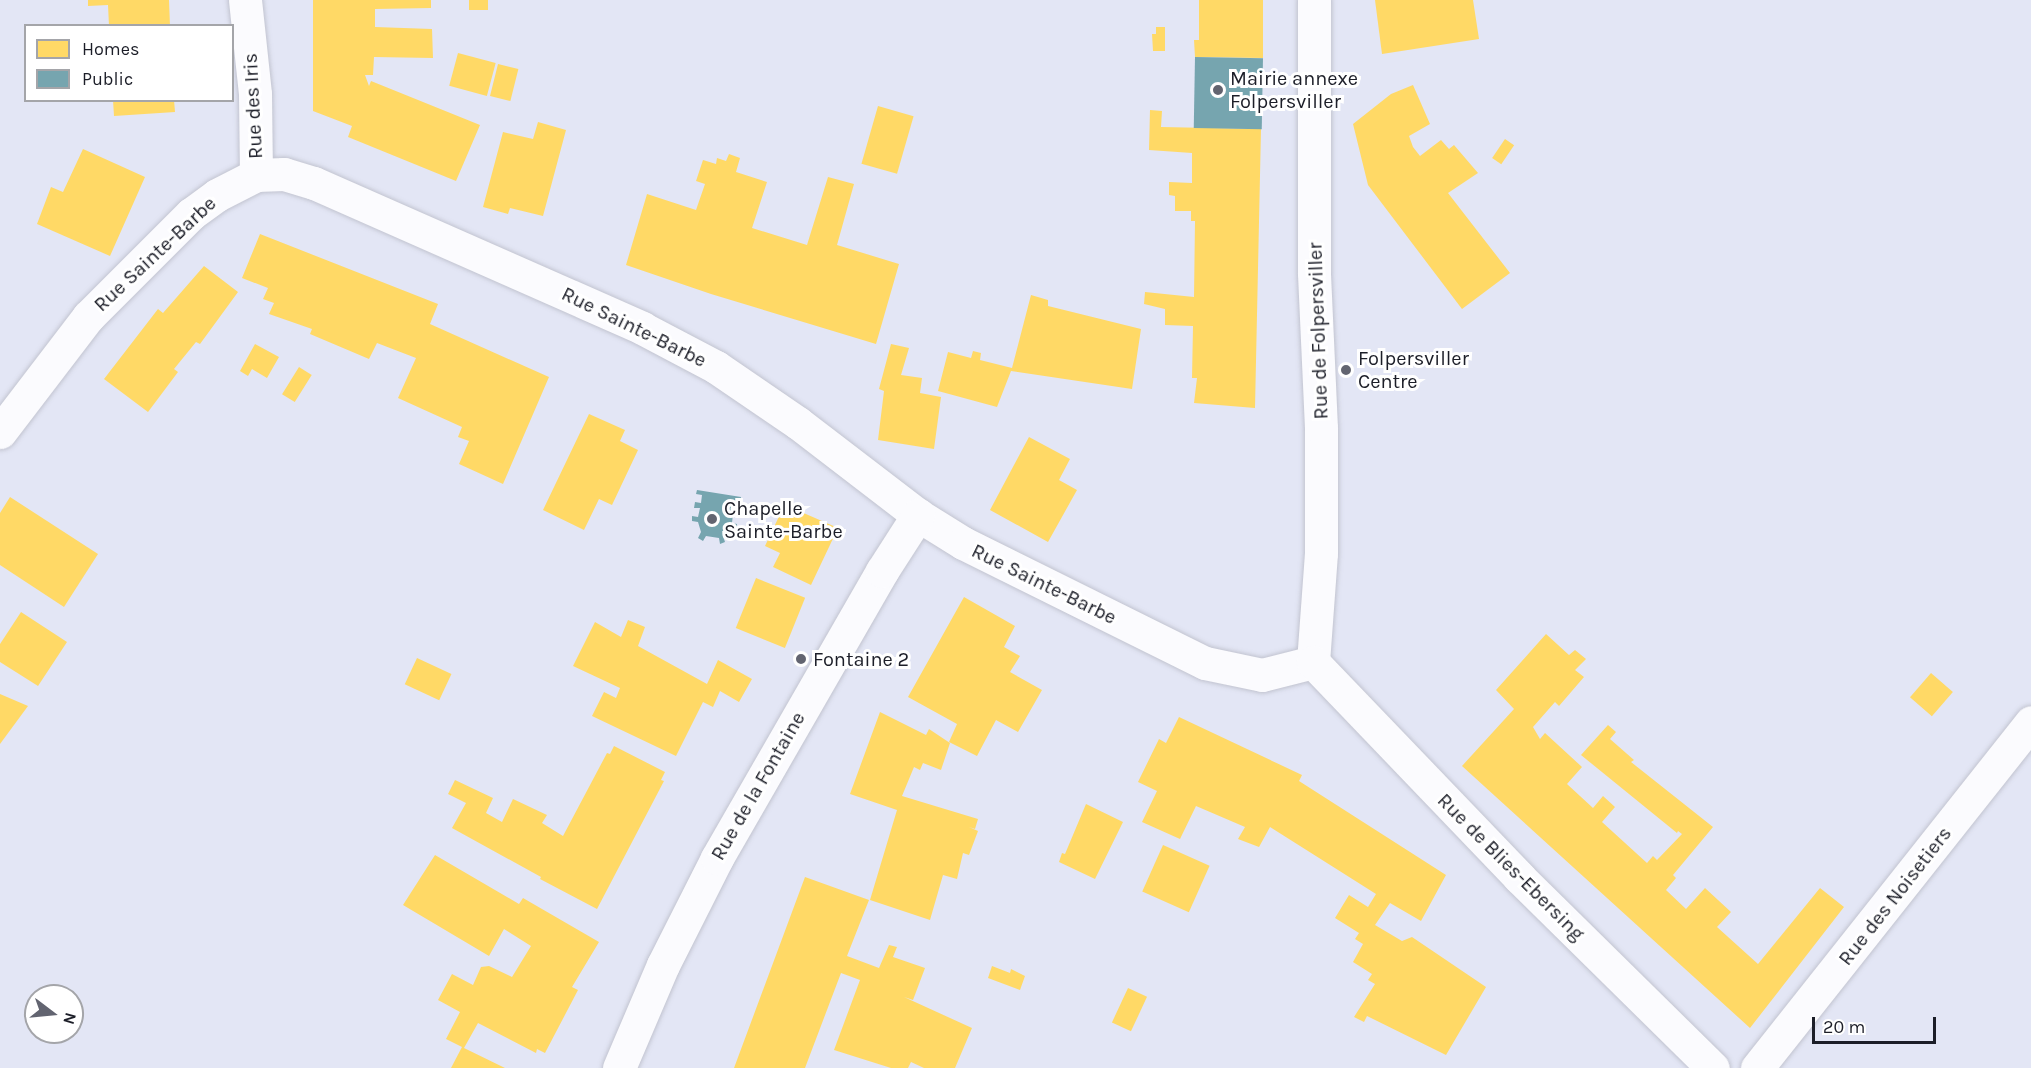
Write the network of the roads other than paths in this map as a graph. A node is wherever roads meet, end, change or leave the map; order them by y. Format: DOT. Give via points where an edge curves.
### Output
graph roads {
  1 [pos="244,0"];
  2 [pos="1314,0"];
  3 [pos="256,175"];
  4 [pos="0,432"];
  5 [pos="918,515"];
  6 [pos="1313,662"];
  7 [pos="2031,722"];
  8 [pos="619,1068"];
  9 [pos="1713,1068"];
  10 [pos="1757,1068"];
  1 -- 3 [label="street, Rue des Iris" via="255,94"];
  2 -- 6 [label="street, Rue de Folpersviller" via="1314,272 1321,474"];
  3 -- 4 [label="street, Rue Sainte-Barbe" via="217,195 154,249 88,317"];
  3 -- 5 [label="street, Rue Sainte-Barbe" via="284,174 314,183 642,328 716,367 798,423"];
  5 -- 6 [label="street, Rue Sainte-Barbe" via="995,560 1205,663 1262,675"];
  5 -- 8 [label="street, Rue de la Fontaine" via="717,858 663,965"];
  6 -- 9 [label="street, Rue de Blies-Ebersing" via="1519,877"];
  7 -- 10 [label="street, Rue des Noisetiers"];
}
